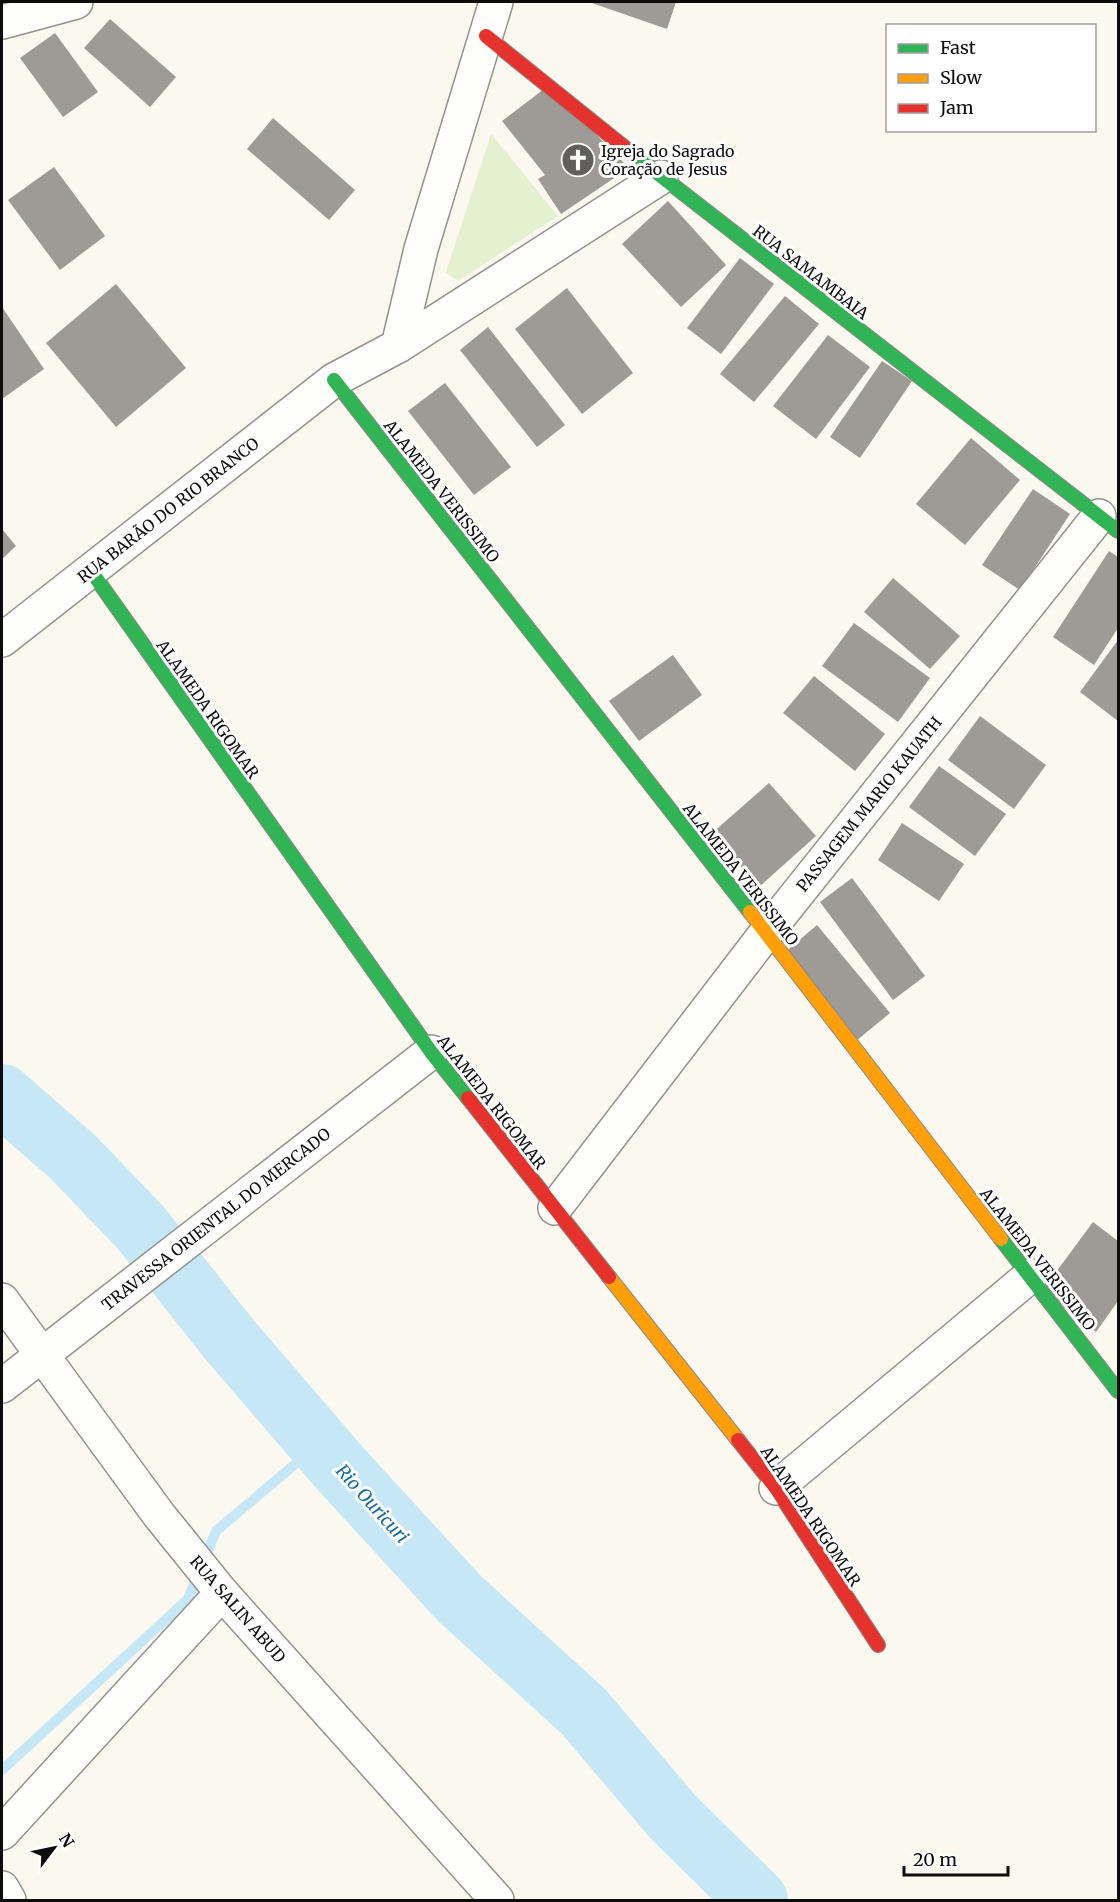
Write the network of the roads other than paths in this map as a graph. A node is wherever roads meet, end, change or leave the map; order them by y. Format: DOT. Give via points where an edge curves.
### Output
graph roads {
  1 [pos="75,2"];
  2 [pos="496,2"];
  3 [pos="2,22"];
  4 [pos="486,36"];
  5 [pos="661,177"];
  6 [pos="398,346"];
  7 [pos="334,380"];
  8 [pos="1108,524"];
  9 [pos="91,571"];
  10 [pos="2,640"];
  11 [pos="766,933"];
  12 [pos="431,1052"];
  13 [pos="555,1208"];
  14 [pos="1030,1276"];
  15 [pos="2,1300"];
  16 [pos="42,1355"];
  17 [pos="2,1386"];
  18 [pos="1119,1391"];
  19 [pos="776,1488"];
  20 [pos="222,1593"];
  21 [pos="878,1645"];
  22 [pos="2,1833"];
  23 [pos="2,1888"];
  24 [pos="9,1900"];
  25 [pos="497,1900"];
  1 -- 3 [label="street"];
  2 -- 4 [label="street"];
  4 -- 5 [label="street, RUA SAMAMBAIA"];
  4 -- 6 [label="street" via="421,249"];
  5 -- 6 [label="street, RUA BARÃO DO RIO BRANCO"];
  5 -- 8 [label="street, RUA SAMAMBAIA"];
  6 -- 7 [label="street, RUA BARÃO DO RIO BRANCO"];
  7 -- 9 [label="street, RUA BARÃO DO RIO BRANCO"];
  7 -- 11 [label="street, ALAMEDA VERISSIMO"];
  8 -- 11 [label="street, PASSAGEM MARIO KAUATH"];
  9 -- 10 [label="street, RUA BARÃO DO RIO BRANCO"];
  9 -- 12 [label="street, ALAMEDA RIGOMAR"];
  11 -- 13 [label="street, PASSAGEM MARIO KAUATH"];
  11 -- 14 [label="street, ALAMEDA VERISSIMO"];
  12 -- 13 [label="street, ALAMEDA RIGOMAR"];
  12 -- 16 [label="street, TRAVESSA ORIENTAL DO MERCADO"];
  13 -- 19 [label="street, ALAMEDA RIGOMAR"];
  14 -- 18 [label="street, ALAMEDA VERISSIMO"];
  14 -- 19 [label="street"];
  15 -- 16 [label="street, RUA SALIN ABUD"];
  16 -- 17 [label="street, TRAVESSA ORIENTAL DO MERCADO"];
  16 -- 20 [label="street, RUA SALIN ABUD" via="159,1515"];
  19 -- 21 [label="street, ALAMEDA RIGOMAR"];
  20 -- 22 [label="street"];
  20 -- 25 [label="street, RUA SALIN ABUD"];
  23 -- 24 [label="street"];
}
